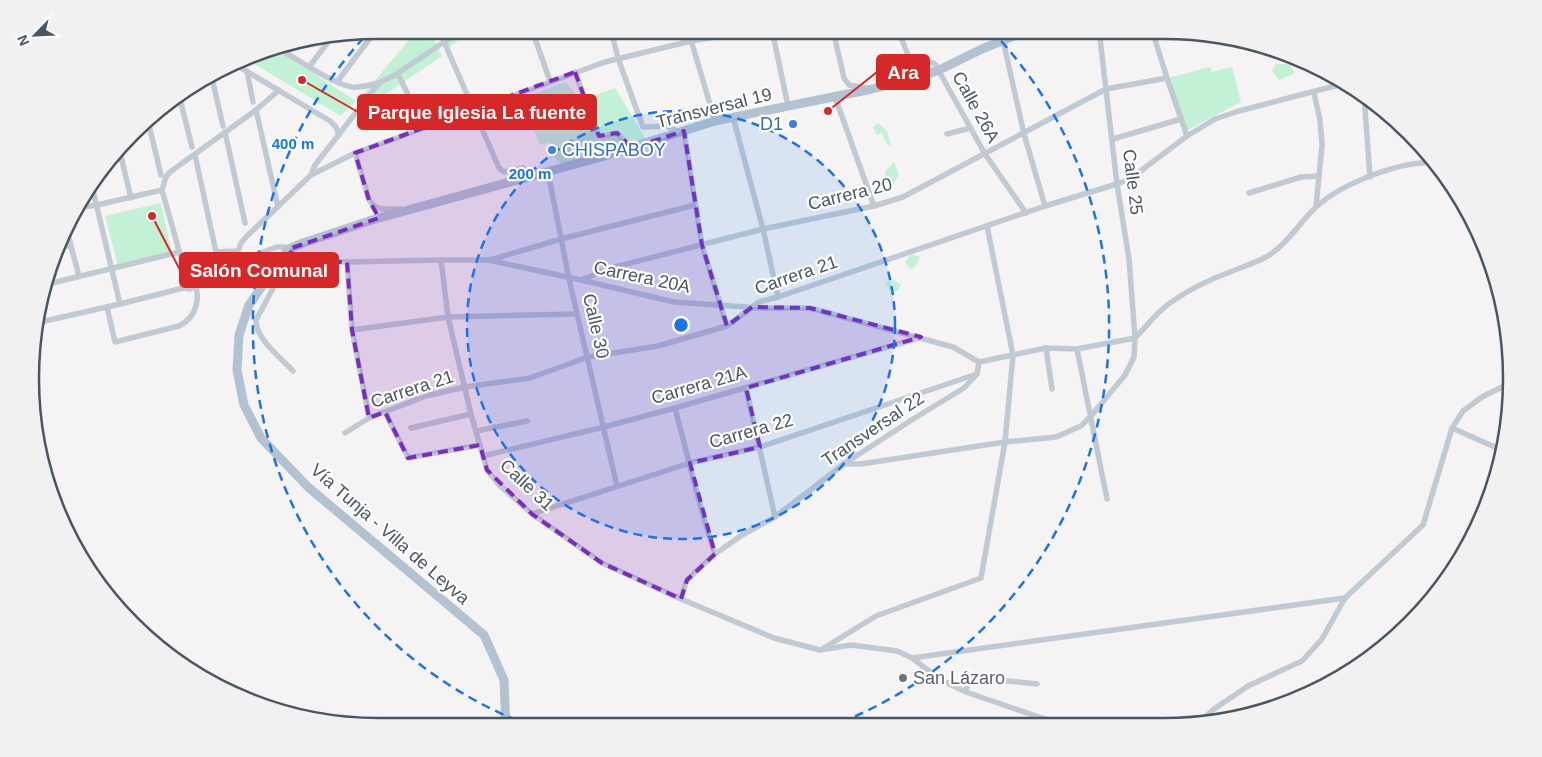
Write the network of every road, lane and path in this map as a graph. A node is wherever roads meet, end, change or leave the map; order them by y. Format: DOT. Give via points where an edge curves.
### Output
graph roads {
  1 [pos="369,39"];
  2 [pos="442,39"];
  3 [pos="449,39"];
  4 [pos="535,39"];
  5 [pos="613,39"];
  6 [pos="704,39"];
  7 [pos="774,39"];
  8 [pos="835,39"];
  9 [pos="902,39"];
  10 [pos="1100,39"];
  11 [pos="1155,39"];
  12 [pos="1003,40"];
  13 [pos="691,41"];
  14 [pos="327,43"];
  15 [pos="443,43"];
  16 [pos="285,52"];
  17 [pos="618,58"];
  18 [pos="310,67"];
  19 [pos="241,68"];
  20 [pos="939,70"];
  21 [pos="247,71"];
  22 [pos="575,72"];
  23 [pos="397,76"];
  24 [pos="1167,78"];
  25 [pos="550,81"];
  26 [pos="213,82"];
  27 [pos="337,82"];
  28 [pos="379,83"];
  29 [pos="1336,86"];
  30 [pos="872,89"];
  31 [pos="1106,89"];
  32 [pos="279,90"];
  33 [pos="1314,93"];
  34 [pos="834,97"];
  35 [pos="182,102"];
  36 [pos="253,102"];
  37 [pos="1365,105"];
  38 [pos="788,106"];
  39 [pos="256,110"];
  40 [pos="473,110"];
  41 [pos="733,117"];
  42 [pos="1181,119"];
  43 [pos="715,121"];
  44 [pos="149,127"];
  45 [pos="424,128"];
  46 [pos="970,128"];
  47 [pos="224,129"];
  48 [pos="681,132"];
  49 [pos="947,134"];
  50 [pos="1024,134"];
  51 [pos="339,135"];
  52 [pos="1187,136"];
  53 [pos="1112,139"];
  54 [pos="192,147"];
  55 [pos="632,148"];
  56 [pos="355,153"];
  57 [pos="984,154"];
  58 [pos="195,155"];
  59 [pos="121,156"];
  60 [pos="1425,162"];
  61 [pos="548,172"];
  62 [pos="161,175"];
  63 [pos="311,175"];
  64 [pos="1319,176"];
  65 [pos="529,177"];
  66 [pos="1370,177"];
  67 [pos="1117,184"];
  68 [pos="162,190"];
  69 [pos="94,193"];
  70 [pos="1249,193"];
  71 [pos="131,198"];
  72 [pos="97,206"];
  73 [pos="696,206"];
  74 [pos="874,206"];
  75 [pos="1045,206"];
  76 [pos="85,207"];
  77 [pos="278,207"];
  78 [pos="1316,207"];
  79 [pos="411,209"];
  80 [pos="1026,213"];
  81 [pos="245,223"];
  82 [pos="987,226"];
  83 [pos="763,229"];
  84 [pos="561,239"];
  85 [pos="69,240"];
  86 [pos="702,245"];
  87 [pos="70,246"];
  88 [pos="65,247"];
  89 [pos="238,250"];
  90 [pos="179,252"];
  91 [pos="216,252"];
  92 [pos="290,256"];
  93 [pos="242,260"];
  94 [pos="441,260"];
  95 [pos="488,260"];
  96 [pos="347,262"];
  97 [pos="222,268"];
  98 [pos="113,269"];
  99 [pos="78,276"];
  100 [pos="569,278"];
  101 [pos="581,280"];
  102 [pos="53,283"];
  103 [pos="190,284"];
  104 [pos="197,287"];
  105 [pos="778,297"];
  106 [pos="120,304"];
  107 [pos="721,306"];
  108 [pos="107,307"];
  109 [pos="752,308"];
  110 [pos="577,314"];
  111 [pos="448,317"];
  112 [pos="44,321"];
  113 [pos="727,326"];
  114 [pos="352,330"];
  115 [pos="921,337"];
  116 [pos="1135,338"];
  117 [pos="1046,348"];
  118 [pos="1077,349"];
  119 [pos="1013,355"];
  120 [pos="588,357"];
  121 [pos="979,362"];
  122 [pos="293,371"];
  123 [pos="977,374"];
  124 [pos="1503,386"];
  125 [pos="465,387"];
  126 [pos="746,388"];
  127 [pos="1052,389"];
  128 [pos="675,408"];
  129 [pos="385,412"];
  130 [pos="471,414"];
  131 [pos="1090,416"];
  132 [pos="369,418"];
  133 [pos="527,421"];
  134 [pos="604,427"];
  135 [pos="411,428"];
  136 [pos="1452,428"];
  137 [pos="476,432"];
  138 [pos="345,433"];
  139 [pos="1005,442"];
  140 [pos="480,445"];
  141 [pos="760,447"];
  142 [pos="1496,447"];
  143 [pos="483,456"];
  144 [pos="690,463"];
  145 [pos="844,464"];
  146 [pos="617,486"];
  147 [pos="1107,499"];
  148 [pos="532,514"];
  149 [pos="776,517"];
  150 [pos="714,554"];
  151 [pos="1345,598"];
  152 [pos="681,599"];
  153 [pos="820,650"];
  154 [pos="912,658"];
  155 [pos="1036,684"];
  156 [pos="966,692"];
  157 [pos="1206,715"];
  158 [pos="506,718"];
  159 [pos="1041,718"];
  1 -- 27 [label="street"];
  2 -- 15 [label="street"];
  3 -- 15 [label="street"];
  4 -- 25 [label="street"];
  5 -- 17 [label="street"];
  6 -- 13 [label="street"];
  7 -- 38 [label="street"];
  8 -- 30 [label="street" via="844,78 849,84"];
  9 -- 20 [label="street, Calle 26A" via="910,60 930,61"];
  10 -- 31 [label="street, Calle 25"];
  11 -- 24 [label="street"];
  12 -- 20 [label="main road, Transversal 19"];
  12 -- 50 [label="street"];
  13 -- 17 [label="street"];
  13 -- 43 [label="street"];
  14 -- 18 [label="street"];
  15 -- 23 [label="street"];
  15 -- 40 [label="street"];
  16 -- 18 [label="street"];
  17 -- 22 [label="street"];
  17 -- 48 [label="street" via="642,127 667,126"];
  18 -- 27 [label="street"];
  19 -- 21 [label="street"];
  20 -- 30 [label="main road, Transversal 19"];
  20 -- 46 [label="street, Calle 26A"];
  21 -- 32 [label="street"];
  21 -- 36 [label="street"];
  22 -- 25 [label="street"];
  22 -- 55 [label="street" via="598,134 617,133"];
  23 -- 28 [label="street"];
  23 -- 45 [label="street"];
  24 -- 31 [label="street, Carrera 20"];
  24 -- 42 [label="street"];
  25 -- 40 [label="street"];
  26 -- 47 [label="street"];
  27 -- 28 [label="street" via="351,87"];
  28 -- 51 [label="street"];
  29 -- 33 [label="street, Carrera 21"];
  30 -- 34 [label="main road, Transversal 19"];
  31 -- 50 [label="street, Carrera 20"];
  31 -- 53 [label="street, Calle 25"];
  32 -- 39 [label="street"];
  32 -- 51 [label="street" via="330,121"];
  33 -- 52 [label="street, Carrera 21" via="1215,119"];
  33 -- 64 [label="street" via="1322,145"];
  34 -- 38 [label="main road, Transversal 19"];
  34 -- 74 [label="street"];
  35 -- 54 [label="street"];
  37 -- 66 [label="street"];
  38 -- 41 [label="main road, Transversal 19"];
  39 -- 47 [label="street"];
  39 -- 77 [label="street"];
  40 -- 45 [label="street"];
  40 -- 65 [label="street" via="501,171 523,168"];
  41 -- 43 [label="main road, Transversal 19"];
  41 -- 83 [label="street"];
  42 -- 52 [label="street"];
  42 -- 53 [label="street"];
  43 -- 48 [label="main road, Transversal 19"];
  44 -- 62 [label="street"];
  45 -- 56 [label="street"];
  46 -- 49 [label="street"];
  46 -- 57 [label="street, Calle 26A"];
  47 -- 58 [label="street"];
  47 -- 81 [label="street"];
  48 -- 55 [label="main road, Transversal 19"];
  48 -- 73 [label="street"];
  50 -- 57 [label="street, Carrera 20"];
  50 -- 75 [label="street"];
  51 -- 63 [label="street"];
  52 -- 67 [label="street, Carrera 21" via="1130,179"];
  53 -- 67 [label="street, Calle 25"];
  55 -- 61 [label="main road, Transversal 19"];
  56 -- 63 [label="street"];
  56 -- 79 [label="street" via="372,206 378,209"];
  57 -- 74 [label="street, Carrera 20" via="903,197"];
  57 -- 80 [label="street, Calle 26A"];
  58 -- 68 [label="street" via="170,172"];
  58 -- 91 [label="street"];
  59 -- 71 [label="street"];
  60 -- 66 [label="street" via="1400,166"];
  61 -- 65 [label="main road, Transversal 19"];
  61 -- 84 [label="street, Calle 30"];
  63 -- 77 [label="street"];
  64 -- 70 [label="street" via="1301,176"];
  64 -- 78 [label="street"];
  65 -- 79 [label="main road, Transversal 19"];
  66 -- 78 [label="street" via="1336,191"];
  67 -- 75 [label="street, Carrera 21"];
  67 -- 116 [label="street, Calle 25" via="1129,259"];
  68 -- 71 [label="street"];
  68 -- 90 [label="street"];
  69 -- 72 [label="street"];
  71 -- 72 [label="street"];
  72 -- 76 [label="street"];
  72 -- 98 [label="street"];
  73 -- 84 [label="street"];
  73 -- 86 [label="street"];
  74 -- 83 [label="street, Carrera 20"];
  75 -- 80 [label="street, Carrera 21"];
  77 -- 89 [label="street" via="247,236"];
  78 -- 116 [label="street" via="1287,241 1265,257 1172,301"];
  79 -- 92 [label="main road, Transversal 19" via="303,243"];
  80 -- 82 [label="street, Carrera 21"];
  82 -- 105 [label="street, Carrera 21"];
  82 -- 119 [label="street"];
  83 -- 86 [label="street, Carrera 20"];
  83 -- 105 [label="street"];
  84 -- 95 [label="street"];
  84 -- 100 [label="street, Calle 30"];
  85 -- 87 [label="street"];
  86 -- 101 [label="street, Carrera 20" via="611,268"];
  86 -- 107 [label="street"];
  87 -- 88 [label="street"];
  87 -- 99 [label="street"];
  89 -- 91 [label="street"];
  89 -- 93 [label="street"];
  90 -- 98 [label="street"];
  90 -- 103 [label="street"];
  91 -- 97 [label="street"];
  92 -- 93 [label="street" via="277,246"];
  92 -- 96 [label="street, Carrera 20A"];
  92 -- 104 [label="street" via="268,256"];
  92 -- 122 [label="street" via="256,320 256,327 259,335"];
  92 -- 158 [label="main road, Vía Tunja - Villa de Leyva" via="249,305 238,335 236,370 244,405 261,438 308,487 484,635 504,680"];
  93 -- 97 [label="street"];
  94 -- 95 [label="street, Carrera 20A"];
  94 -- 96 [label="street, Carrera 20A"];
  94 -- 111 [label="street, Calle 31"];
  95 -- 100 [label="street, Carrera 20A"];
  96 -- 114 [label="street"];
  97 -- 103 [label="street"];
  98 -- 99 [label="street"];
  98 -- 106 [label="street"];
  99 -- 102 [label="street"];
  100 -- 101 [label="street, Carrera 20A"];
  100 -- 110 [label="street, Calle 30"];
  101 -- 107 [label="street, Carrera 20A" via="674,302"];
  103 -- 104 [label="street"];
  103 -- 106 [label="street"];
  104 -- 108 [label="street" via="194,313 188,322 115,342"];
  105 -- 109 [label="street, Carrera 21" via="759,302"];
  106 -- 108 [label="street"];
  107 -- 109 [label="street, Carrera 20A"];
  107 -- 113 [label="street"];
  108 -- 112 [label="street"];
  109 -- 113 [label="street, Carrera 21"];
  109 -- 115 [label="street, Carrera 20A" via="810,308"];
  110 -- 111 [label="street"];
  110 -- 120 [label="street, Calle 30"];
  111 -- 114 [label="street"];
  111 -- 125 [label="street, Calle 31"];
  113 -- 120 [label="street, Carrera 21" via="658,346"];
  114 -- 132 [label="street"];
  115 -- 121 [label="street, Carrera 20A" via="953,347"];
  115 -- 126 [label="street, Carrera 21A"];
  116 -- 118 [label="street"];
  116 -- 131 [label="street, Calle 25" via="1134,357 1125,375"];
  117 -- 118 [label="street"];
  117 -- 119 [label="street"];
  117 -- 127 [label="street"];
  118 -- 131 [label="street"];
  119 -- 121 [label="street"];
  119 -- 139 [label="street"];
  120 -- 125 [label="street, Carrera 21" via="530,378"];
  120 -- 134 [label="street, Calle 30"];
  121 -- 123 [label="street"];
  123 -- 141 [label="street, Carrera 22"];
  123 -- 145 [label="street, Transversal 22" via="964,388"];
  124 -- 136 [label="street" via="1463,411"];
  125 -- 129 [label="street, Carrera 21" via="426,396"];
  125 -- 130 [label="street, Calle 31"];
  126 -- 128 [label="street, Carrera 21A"];
  126 -- 141 [label="street"];
  128 -- 134 [label="street, Carrera 21A"];
  128 -- 144 [label="street"];
  129 -- 132 [label="street, Carrera 21"];
  129 -- 140 [label="street" via="408,458"];
  130 -- 135 [label="street"];
  130 -- 137 [label="street, Calle 31"];
  131 -- 139 [label="street, Calle 25" via="1081,426 1056,437"];
  131 -- 147 [label="street"];
  132 -- 138 [label="street, Carrera 21"];
  133 -- 137 [label="street"];
  134 -- 143 [label="street, Carrera 21A"];
  134 -- 146 [label="street, Calle 30"];
  136 -- 142 [label="street"];
  136 -- 151 [label="street" via="1424,525"];
  137 -- 140 [label="street, Calle 31"];
  139 -- 145 [label="street, Calle 25"];
  139 -- 153 [label="street" via="981,578 876,616"];
  140 -- 143 [label="street, Calle 31"];
  141 -- 144 [label="street, Carrera 22"];
  141 -- 149 [label="street"];
  143 -- 148 [label="street, Calle 31" via="486,470"];
  144 -- 146 [label="street, Carrera 22"];
  144 -- 150 [label="street"];
  145 -- 149 [label="street, Transversal 22"];
  146 -- 148 [label="street, Carrera 22"];
  148 -- 152 [label="street, Calle 31" via="602,563"];
  149 -- 150 [label="street, Transversal 22"];
  150 -- 152 [label="street, Transversal 22" via="688,580"];
  151 -- 154 [label="street"];
  151 -- 157 [label="street" via="1322,640 1302,661 1248,686"];
  152 -- 153 [label="street, Calle 31" via="774,638"];
  153 -- 154 [label="street" via="851,646 897,651"];
  154 -- 156 [label="street" via="940,680"];
  155 -- 156 [label="street" via="969,677"];
  156 -- 159 [label="street"];
}
